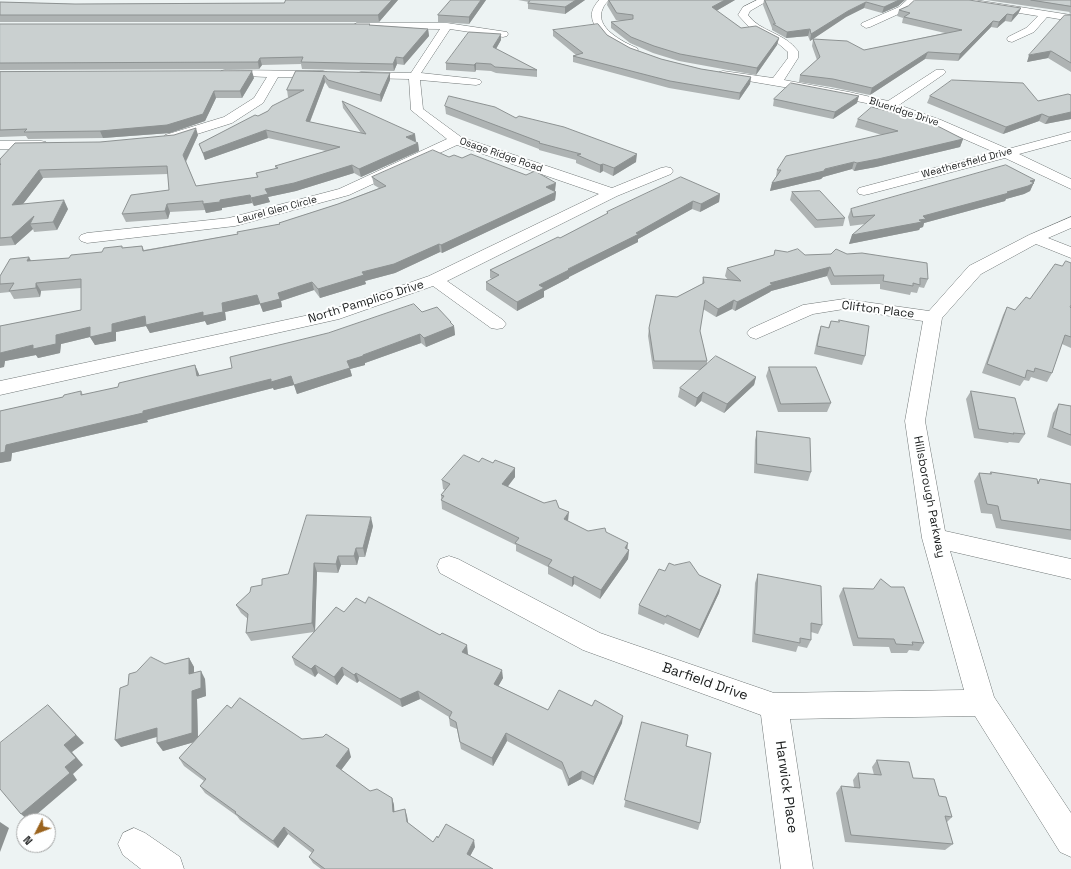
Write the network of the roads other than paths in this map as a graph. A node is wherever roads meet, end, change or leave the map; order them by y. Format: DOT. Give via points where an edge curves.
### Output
graph roads {
  1 [pos="604,0"];
  2 [pos="764,0"];
  3 [pos="913,0"];
  4 [pos="957,0"];
  5 [pos="1045,14"];
  6 [pos="1071,18"];
  7 [pos="866,25"];
  8 [pos="343,26"];
  9 [pos="447,26"];
  10 [pos="503,34"];
  11 [pos="1012,40"];
  12 [pos="646,56"];
  13 [pos="709,72"];
  14 [pos="940,72"];
  15 [pos="212,73"];
  16 [pos="275,73"];
  17 [pos="337,74"];
  18 [pos="352,74"];
  19 [pos="414,76"];
  20 [pos="476,82"];
  21 [pos="776,83"];
  22 [pos="889,106"];
  23 [pos="1071,136"];
  24 [pos="156,140"];
  25 [pos="456,140"];
  26 [pos="0,145"];
  27 [pos="56,145"];
  28 [pos="1007,152"];
  29 [pos="666,171"];
  30 [pos="1071,185"];
  31 [pos="864,191"];
  32 [pos="612,193"];
  33 [pos="1071,222"];
  34 [pos="87,238"];
  35 [pos="1035,238"];
  36 [pos="1071,253"];
  37 [pos="435,280"];
  38 [pos="933,317"];
  39 [pos="497,324"];
  40 [pos="756,333"];
  41 [pos="0,388"];
  42 [pos="934,538"];
  43 [pos="449,566"];
  44 [pos="1071,569"];
  45 [pos="982,703"];
  46 [pos="774,706"];
  47 [pos="1071,841"];
  48 [pos="134,844"];
  49 [pos="168,869"];
  50 [pos="797,869"];
  1 -- 12 [label="street" via="596,11 598,25 614,40"];
  2 -- 21 [label="street" via="746,9 743,15 746,21 778,38 792,51 793,58"];
  3 -- 7 [label="street" via="902,9"];
  4 -- 5 [label="street"];
  5 -- 6 [label="street"];
  5 -- 11 [label="street" via="1030,30"];
  8 -- 9 [label="street"];
  9 -- 10 [label="street"];
  9 -- 19 [label="street"];
  13 -- 21 [label="street, Blueridge Drive"];
  14 -- 22 [label="street"];
  15 -- 16 [label="street"];
  16 -- 17 [label="street"];
  16 -- 24 [label="street" via="259,100 228,120 171,138"];
  18 -- 19 [label="street"];
  19 -- 20 [label="street"];
  19 -- 25 [label="street, Osage Ridge Road" via="417,110"];
  21 -- 22 [label="street, Blueridge Drive" via="838,93"];
  22 -- 28 [label="street, Blueridge Drive" via="961,131"];
  23 -- 28 [label="street, Weathersfield Drive"];
  25 -- 32 [label="street, Osage Ridge Road"];
  25 -- 34 [label="street, Laurel Glen Circle" via="344,192 230,223"];
  26 -- 27 [label="street"];
  28 -- 30 [label="street, Blueridge Drive"];
  28 -- 31 [label="street, Weathersfield Drive"];
  29 -- 32 [label="street, North Pamplico Drive"];
  32 -- 37 [label="street, North Pamplico Drive"];
  33 -- 35 [label="street"];
  35 -- 36 [label="street"];
  35 -- 38 [label="street" via="975,270"];
  37 -- 39 [label="street"];
  37 -- 41 [label="street, North Pamplico Drive" via="333,315"];
  38 -- 40 [label="street, Clifton Place" via="844,304 809,309"];
  38 -- 42 [label="street, Hillsborough Parkway" via="915,422"];
  42 -- 44 [label="street"];
  42 -- 45 [label="street, Hillsborough Parkway"];
  43 -- 46 [label="street, Barfield Drive" via="592,642"];
  45 -- 46 [label="street, Barfield Drive"];
  45 -- 47 [label="street, Hillsborough Parkway"];
  46 -- 50 [label="street, Harwick Place"];
  48 -- 49 [label="street"];
}
